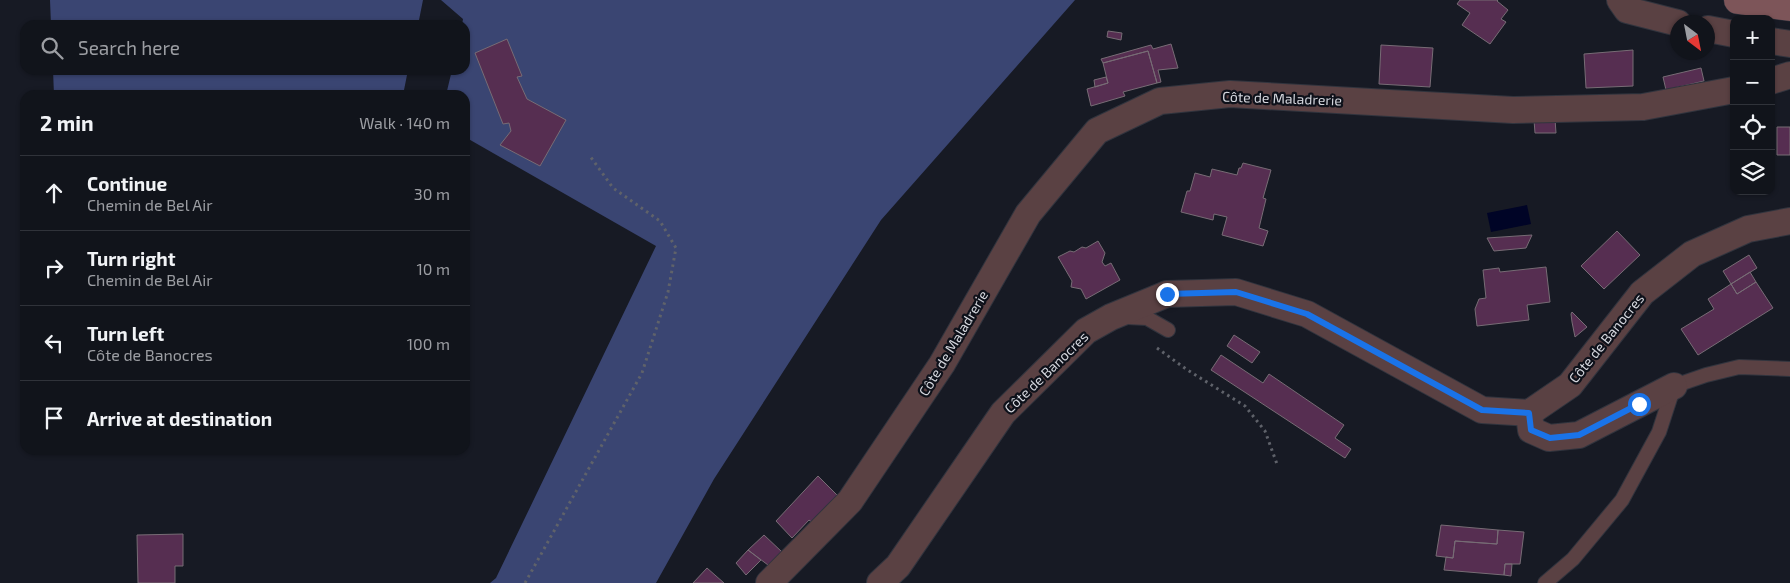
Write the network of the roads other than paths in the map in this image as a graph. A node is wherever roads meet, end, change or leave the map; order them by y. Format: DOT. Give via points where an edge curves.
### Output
graph roads {
  1 [pos="1620,0"];
  2 [pos="1738,0"];
  3 [pos="1790,7"];
  4 [pos="1670,21"];
  5 [pos="1715,30"];
  6 [pos="1730,33"];
  7 [pos="1775,42"];
  8 [pos="1790,44"];
  9 [pos="1790,75"];
  10 [pos="1775,80"];
  11 [pos="1730,91"];
  12 [pos="1790,221"];
  13 [pos="1111,317"];
  14 [pos="1168,330"];
  15 [pos="1790,368"];
  16 [pos="1674,386"];
  17 [pos="1529,413"];
  18 [pos="769,583"];
  19 [pos="880,583"];
  20 [pos="1545,583"];
  1 -- 4 [label="street" via="1627,10"];
  2 -- 3 [label="main road"];
  5 -- 6 [label="street"];
  7 -- 8 [label="street"];
  9 -- 10 [label="street"];
  11 -- 18 [label="street, Côte de Maladrerie" via="1643,107 1513,110 1230,94 1160,101 1096,131 1028,214 942,364 850,501"];
  12 -- 17 [label="street, Côte de Banocres" via="1748,229 1692,254 1642,293 1570,385"];
  13 -- 14 [label="lane" via="1147,318"];
  13 -- 17 [label="street, Côte de Banocres" via="1167,294 1236,292 1307,314 1482,410"];
  13 -- 19 [label="street, Côte de Banocres" via="1086,331 1003,413 898,566"];
  15 -- 16 [label="lane" via="1739,367"];
  16 -- 17 [label="street" via="1579,435 1550,438 1531,430"];
  16 -- 20 [label="lane" via="1659,432 1622,500 1573,559"];
}
